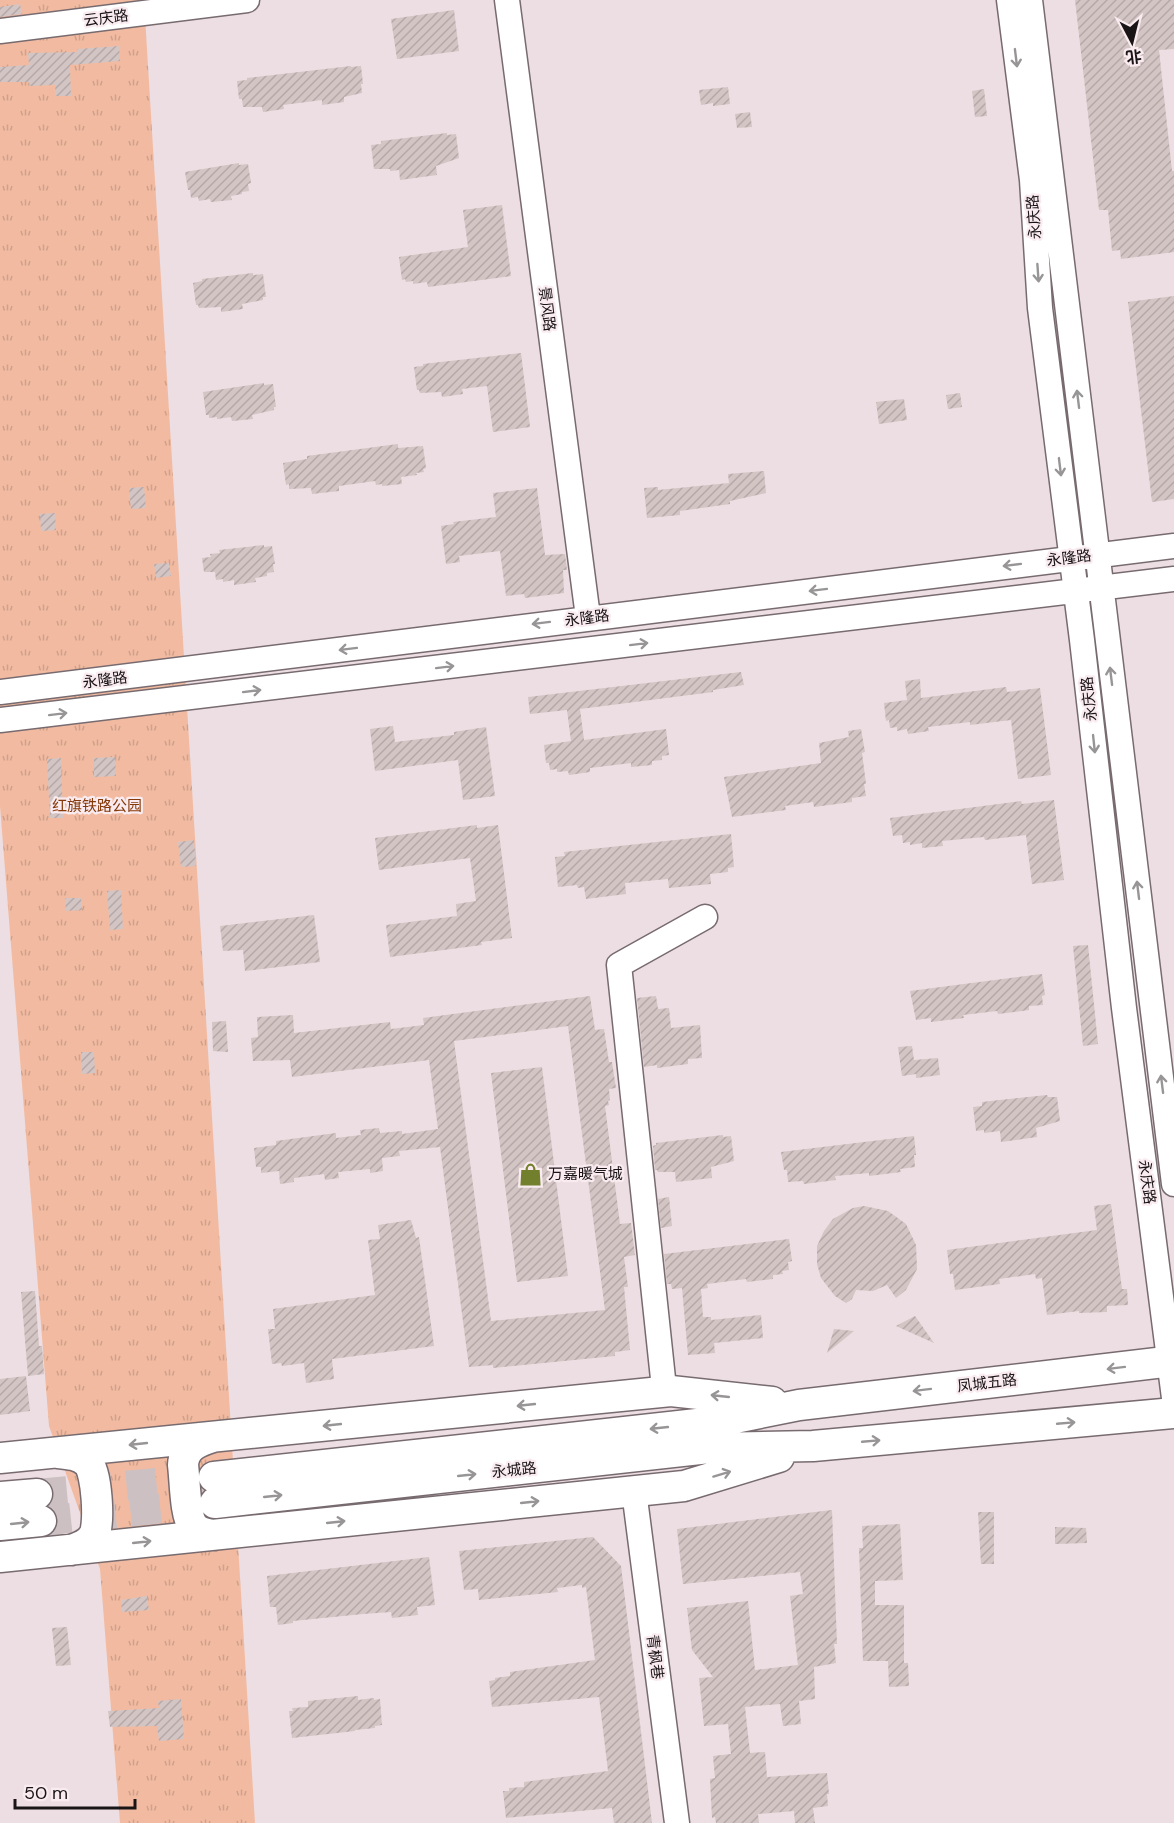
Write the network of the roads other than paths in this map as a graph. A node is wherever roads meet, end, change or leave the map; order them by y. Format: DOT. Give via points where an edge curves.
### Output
graph roads {
  1 [pos="247,0"];
  2 [pos="507,0"];
  3 [pos="1009,0"];
  4 [pos="1030,0"];
  5 [pos="0,31"];
  6 [pos="1174,546"];
  7 [pos="1097,554"];
  8 [pos="1072,557"];
  9 [pos="1174,579"];
  10 [pos="1100,588"];
  11 [pos="1076,591"];
  12 [pos="588,617"];
  13 [pos="0,692"];
  14 [pos="0,720"];
  15 [pos="705,917"];
  16 [pos="1174,1184"];
  17 [pos="1172,1361"];
  18 [pos="663,1388"];
  19 [pos="1174,1398"];
  20 [pos="799,1404"];
  21 [pos="1174,1413"];
  22 [pos="213,1437"];
  23 [pos="813,1446"];
  24 [pos="56,1452"];
  25 [pos="0,1458"];
  26 [pos="634,1491"];
  27 [pos="0,1497"];
  28 [pos="0,1525"];
  29 [pos="214,1535"];
  30 [pos="71,1550"];
  31 [pos="0,1557"];
  32 [pos="677,1823"];
  1 -- 5 [label="street, 云庆路"];
  2 -- 12 [label="street, 景风路"];
  3 -- 8 [label="street, 永庆路, one-way" via="1032,180 1040,308"];
  7 -- 4 [label="street, 永庆路, one-way"];
  6 -- 7 [label="street, 永隆路"];
  7 -- 8 [label="street, 永隆路"];
  7 -- 10 [label="street, 永庆路"];
  8 -- 11 [label="street, 永庆路"];
  8 -- 12 [label="street, 永隆路, one-way"];
  9 -- 10 [label="street, 永隆路"];
  10 -- 11 [label="street, 永隆路"];
  16 -- 10 [label="street, 永庆路, one-way"];
  14 -- 11 [label="street, 永隆路, one-way"];
  11 -- 17 [label="street, 永庆路, one-way" via="1124,1008"];
  12 -- 13 [label="street, 永隆路, one-way"];
  15 -- 18 [label="street" via="619,965"];
  17 -- 19 [label="street, 永庆路"];
  17 -- 20 [label="main road, 凤城五路, one-way"];
  20 -- 22 [label="main road, one-way" via="671,1391"];
  20 -- 23 [label="main road, 永城路, one-way" via="716,1422 215,1490 709,1448"];
  23 -- 21 [label="main road, one-way"];
  22 -- 24 [label="main road, one-way"];
  22 -- 29 [label="main road" via="189,1448 183,1465 189,1520 197,1530"];
  26 -- 23 [label="main road, one-way" via="684,1486"];
  24 -- 25 [label="main road"];
  24 -- 30 [label="main road" via="85,1461 94,1478 95,1534 85,1545"];
  29 -- 26 [label="main road, one-way"];
  26 -- 32 [label="street, 青枫巷"];
  28 -- 27 [label="main road, one-way" via="39,1507"];
  30 -- 29 [label="main road, one-way"];
  30 -- 31 [label="main road"];
}
